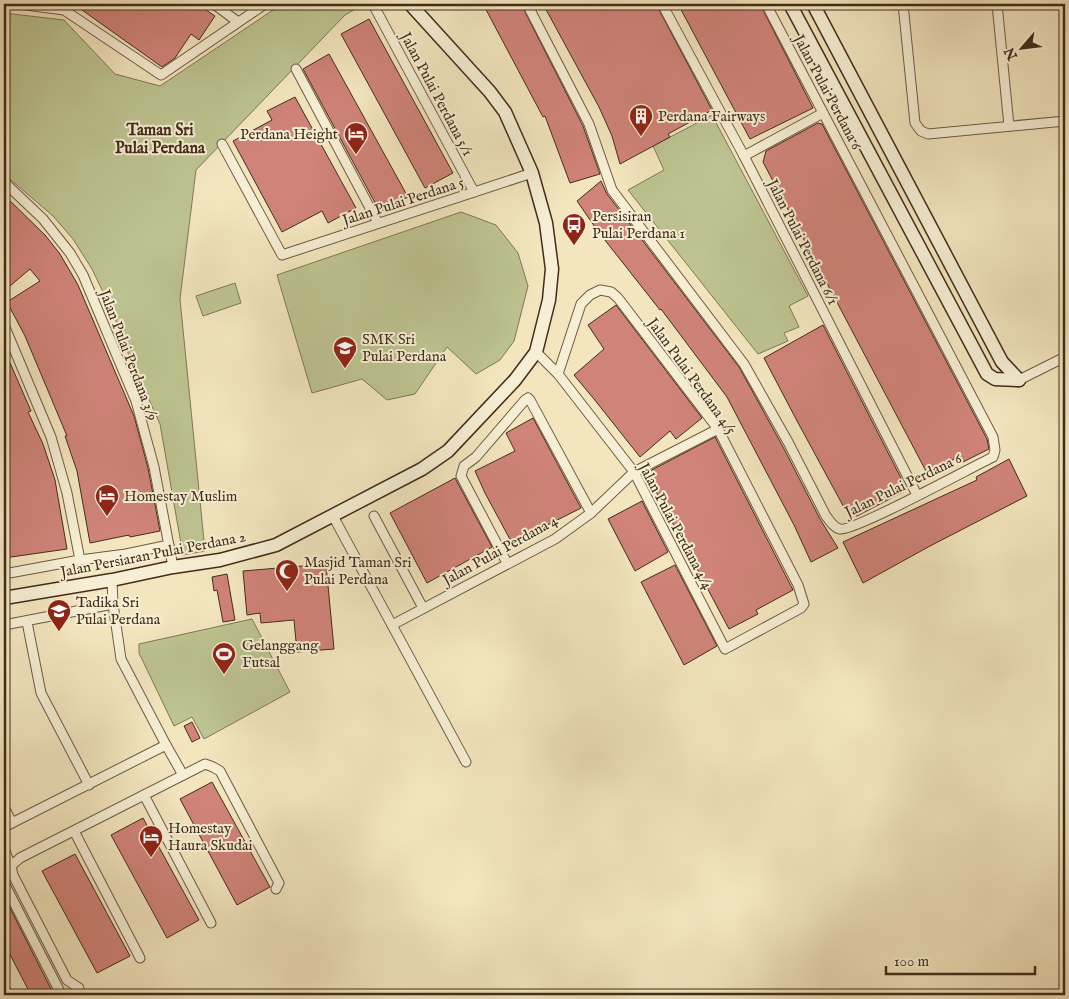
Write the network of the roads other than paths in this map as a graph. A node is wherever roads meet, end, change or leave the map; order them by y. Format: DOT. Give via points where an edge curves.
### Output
graph roads {
  1 [pos="18,4"];
  2 [pos="214,4"];
  3 [pos="265,4"];
  4 [pos="410,4"];
  5 [pos="527,4"];
  6 [pos="662,4"];
  7 [pos="766,4"];
  8 [pos="790,4"];
  9 [pos="813,4"];
  10 [pos="903,4"];
  11 [pos="997,4"];
  12 [pos="65,7"];
  13 [pos="375,8"];
  14 [pos="238,22"];
  15 [pos="296,69"];
  16 [pos="823,113"];
  17 [pos="1065,121"];
  18 [pos="1009,126"];
  19 [pos="222,144"];
  20 [pos="744,156"];
  21 [pos="532,173"];
  22 [pos="4,182"];
  23 [pos="474,192"];
  24 [pos="378,224"];
  25 [pos="4,325"];
  26 [pos="536,352"];
  27 [pos="1065,357"];
  28 [pos="558,374"];
  29 [pos="1020,380"];
  30 [pos="718,430"];
  31 [pos="634,472"];
  32 [pos="917,495"];
  33 [pos="591,513"];
  34 [pos="333,516"];
  35 [pos="374,516"];
  36 [pos="169,545"];
  37 [pos="80,560"];
  38 [pos="507,563"];
  39 [pos="173,567"];
  40 [pos="4,574"];
  41 [pos="112,580"];
  42 [pos="4,598"];
  43 [pos="113,604"];
  44 [pos="423,608"];
  45 [pos="26,622"];
  46 [pos="4,625"];
  47 [pos="392,625"];
  48 [pos="725,649"];
  49 [pos="166,745"];
  50 [pos="466,762"];
  51 [pos="183,775"];
  52 [pos="89,785"];
  53 [pos="144,795"];
  54 [pos="4,807"];
  55 [pos="8,825"];
  56 [pos="74,830"];
  57 [pos="4,849"];
  58 [pos="12,866"];
  59 [pos="4,883"];
  60 [pos="276,889"];
  61 [pos="210,922"];
  62 [pos="140,958"];
  63 [pos="4,987"];
  64 [pos="78,988"];
  65 [pos="60,994"];
  66 [pos="8,995"];
  1 -- 12 [label="street"];
  2 -- 14 [label="street"];
  3 -- 14 [label="street"];
  4 -- 21 [label="street, Jalan Persiaran Pulai Perdana 2" via="505,112"];
  5 -- 32 [label="street, Jalan Pulai Perdana 6" via="588,124 612,190 744,364 833,525 847,528"];
  6 -- 20 [label="street, Jalan Pulai Perdana 6/1"];
  7 -- 16 [label="street, Jalan Pulai Perdana 6"];
  8 -- 29 [label="street" via="987,374 995,379"];
  9 -- 29 [label="street" via="1002,362"];
  10 -- 18 [label="street" via="915,123 920,131 928,134"];
  11 -- 18 [label="street"];
  12 -- 14 [label="street" via="161,75"];
  13 -- 23 [label="street, Jalan Pulai Perdana 5/1"];
  15 -- 24 [label="street"];
  16 -- 20 [label="street"];
  16 -- 32 [label="street, Jalan Pulai Perdana 6" via="994,437 993,457"];
  17 -- 18 [label="street"];
  19 -- 24 [label="street, Jalan Pulai Perdana 5" via="282,255"];
  20 -- 32 [label="street, Jalan Pulai Perdana 6/1"];
  21 -- 23 [label="street, Jalan Pulai Perdana 5"];
  21 -- 26 [label="street, Jalan Persiaran Pulai Perdana 2" via="546,223 552,269 549,300"];
  22 -- 36 [label="street, Jalan Pulai Perdana 3/9" via="43,219 83,274 136,401 154,467"];
  23 -- 24 [label="street, Jalan Pulai Perdana 5"];
  25 -- 37 [label="street" via="51,437 67,493"];
  26 -- 28 [label="street, Jalan Pulai Perdana 4/4"];
  26 -- 34 [label="street, Jalan Persiaran Pulai Perdana 2" via="515,380 448,450 422,469"];
  27 -- 29 [label="street"];
  28 -- 30 [label="street, Jalan Pulai Perdana 4/5" via="578,309 596,291 611,292"];
  28 -- 31 [label="street, Jalan Pulai Perdana 4/4"];
  30 -- 31 [label="street, Jalan Pulai Perdana 4"];
  30 -- 48 [label="street, Jalan Pulai Perdana 4/5" via="798,586 804,604"];
  31 -- 33 [label="street, Jalan Pulai Perdana 4"];
  31 -- 48 [label="street, Jalan Pulai Perdana 4/4"];
  33 -- 38 [label="street, Jalan Pulai Perdana 4" via="555,539"];
  33 -- 38 [label="street" via="528,398 464,466 461,476"];
  34 -- 39 [label="street, Jalan Persiaran Pulai Perdana 2" via="276,544 220,560"];
  34 -- 47 [label="street"];
  35 -- 44 [label="street"];
  36 -- 37 [label="street"];
  36 -- 39 [label="street, Jalan Pulai Perdana 3/9"];
  37 -- 40 [label="street"];
  38 -- 44 [label="street, Jalan Pulai Perdana 4"];
  39 -- 41 [label="street, Jalan Persiaran Pulai Perdana 2"];
  41 -- 42 [label="street, Jalan Persiaran Pulai Perdana 2"];
  41 -- 43 [label="street"];
  43 -- 45 [label="street"];
  43 -- 49 [label="street" via="122,659"];
  44 -- 47 [label="street, Jalan Pulai Perdana 4"];
  45 -- 46 [label="street"];
  45 -- 52 [label="street" via="41,692"];
  47 -- 50 [label="street"];
  49 -- 51 [label="street"];
  49 -- 52 [label="street"];
  51 -- 53 [label="street"];
  51 -- 60 [label="street" via="205,764 220,771 279,883"];
  52 -- 55 [label="street"];
  53 -- 56 [label="street"];
  53 -- 61 [label="street"];
  54 -- 55 [label="street"];
  56 -- 58 [label="street" via="20,858"];
  56 -- 62 [label="street"];
  57 -- 58 [label="street"];
  58 -- 64 [label="street" via="13,875 67,980"];
  59 -- 65 [label="street"];
  63 -- 66 [label="street"];
}
